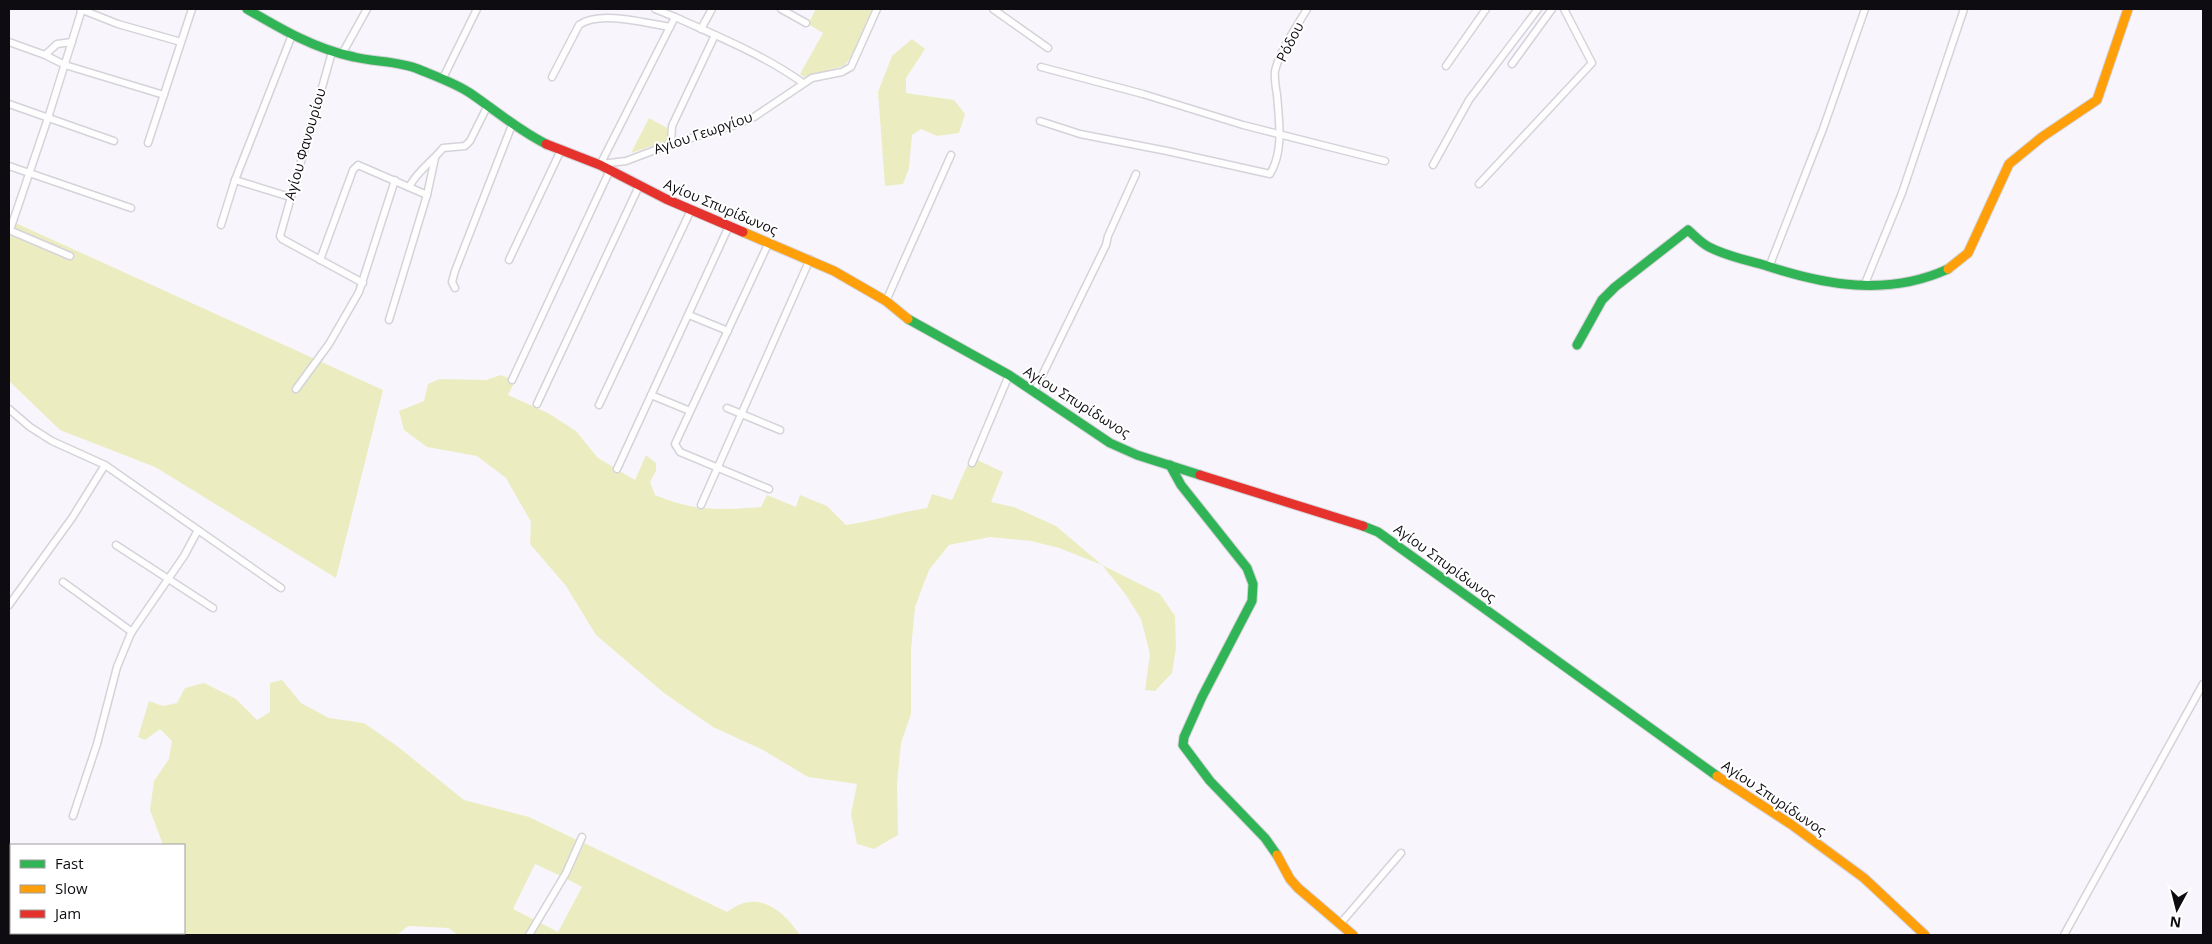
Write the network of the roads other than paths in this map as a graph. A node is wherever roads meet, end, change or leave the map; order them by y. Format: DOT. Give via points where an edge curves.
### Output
graph roads {
  1 [pos="81,9"];
  2 [pos="192,9"];
  3 [pos="247,9"];
  4 [pos="367,9"];
  5 [pos="477,9"];
  6 [pos="655,9"];
  7 [pos="712,9"];
  8 [pos="781,9"];
  9 [pos="877,9"];
  10 [pos="993,9"];
  11 [pos="1307,9"];
  12 [pos="1486,9"];
  13 [pos="1538,9"];
  14 [pos="1552,9"];
  15 [pos="1564,9"];
  16 [pos="1865,9"];
  17 [pos="1964,9"];
  18 [pos="2128,9"];
  19 [pos="675,17"];
  20 [pos="806,23"];
  21 [pos="670,27"];
  22 [pos="701,29"];
  23 [pos="292,35"];
  24 [pos="715,35"];
  25 [pos="9,42"];
  26 [pos="72,42"];
  27 [pos="182,42"];
  28 [pos="1048,48"];
  29 [pos="332,52"];
  30 [pos="342,54"];
  31 [pos="45,55"];
  32 [pos="1512,64"];
  33 [pos="65,65"];
  34 [pos="1446,66"];
  35 [pos="1041,67"];
  36 [pos="552,77"];
  37 [pos="442,80"];
  38 [pos="803,83"];
  39 [pos="164,95"];
  40 [pos="9,104"];
  41 [pos="487,107"];
  42 [pos="48,118"];
  43 [pos="1040,121"];
  44 [pos="512,125"];
  45 [pos="1279,135"];
  46 [pos="114,140"];
  47 [pos="148,143"];
  48 [pos="672,144"];
  49 [pos="561,150"];
  50 [pos="951,155"];
  51 [pos="435,158"];
  52 [pos="626,161"];
  53 [pos="1385,161"];
  54 [pos="600,165"];
  55 [pos="1433,165"];
  56 [pos="9,166"];
  57 [pos="610,170"];
  58 [pos="30,173"];
  59 [pos="1136,174"];
  60 [pos="619,175"];
  61 [pos="236,180"];
  62 [pos="395,180"];
  63 [pos="1479,184"];
  64 [pos="409,186"];
  65 [pos="639,186"];
  66 [pos="427,194"];
  67 [pos="290,197"];
  68 [pos="131,208"];
  69 [pos="691,210"];
  70 [pos="221,225"];
  71 [pos="729,226"];
  72 [pos="9,230"];
  73 [pos="769,242"];
  74 [pos="70,256"];
  75 [pos="810,259"];
  76 [pos="320,260"];
  77 [pos="509,260"];
  78 [pos="1769,267"];
  79 [pos="363,283"];
  80 [pos="1864,286"];
  81 [pos="455,288"];
  82 [pos="886,301"];
  83 [pos="689,314"];
  84 [pos="389,320"];
  85 [pos="728,331"];
  86 [pos="1577,345"];
  87 [pos="1009,375"];
  88 [pos="512,380"];
  89 [pos="296,389"];
  90 [pos="1034,392"];
  91 [pos="651,395"];
  92 [pos="537,404"];
  93 [pos="599,405"];
  94 [pos="727,408"];
  95 [pos="9,409"];
  96 [pos="690,411"];
  97 [pos="741,414"];
  98 [pos="780,430"];
  99 [pos="972,464"];
  100 [pos="105,465"];
  101 [pos="1170,465"];
  102 [pos="717,467"];
  103 [pos="617,469"];
  104 [pos="769,489"];
  105 [pos="701,505"];
  106 [pos="198,530"];
  107 [pos="116,545"];
  108 [pos="168,580"];
  109 [pos="62,582"];
  110 [pos="281,588"];
  111 [pos="9,605"];
  112 [pos="213,608"];
  113 [pos="132,632"];
  114 [pos="2203,684"];
  115 [pos="73,816"];
  116 [pos="582,837"];
  117 [pos="1401,853"];
  118 [pos="1340,924"];
  119 [pos="529,935"];
  120 [pos="1353,935"];
  121 [pos="1925,935"];
  122 [pos="2064,935"];
  1 -- 26 [label="street"];
  1 -- 27 [label="street" via="118,24"];
  2 -- 27 [label="street"];
  3 -- 23 [label="street, Αγίου Σπυρίδωνος"];
  4 -- 30 [label="street"];
  5 -- 37 [label="street"];
  6 -- 19 [label="street"];
  7 -- 22 [label="street"];
  8 -- 20 [label="street"];
  9 -- 38 [label="street, Αγίου Γεωργίου" via="851,67"];
  10 -- 28 [label="street"];
  11 -- 45 [label="street, Ρόδου" via="1275,72"];
  12 -- 34 [label="street"];
  13 -- 55 [label="street" via="1469,100"];
  14 -- 32 [label="street"];
  15 -- 63 [label="street" via="1592,63"];
  16 -- 78 [label="street"];
  17 -- 80 [label="street" via="1902,193"];
  18 -- 80 [label="street" via="2097,100 2009,164 1968,254 1945,270 1900,284"];
  19 -- 21 [label="street"];
  19 -- 22 [label="street"];
  21 -- 36 [label="street" via="623,19 585,20 579,25"];
  21 -- 54 [label="street"];
  22 -- 24 [label="street"];
  23 -- 29 [label="street, Αγίου Σπυρίδωνος"];
  23 -- 61 [label="street"];
  24 -- 38 [label="street" via="768,61"];
  24 -- 48 [label="street" via="672,126"];
  25 -- 31 [label="street"];
  26 -- 31 [label="street" via="57,44"];
  26 -- 33 [label="street"];
  27 -- 39 [label="street"];
  29 -- 30 [label="street, Αγίου Σπυρίδωνος"];
  29 -- 67 [label="street, Αγίου Φανουρίου"];
  30 -- 37 [label="street, Αγίου Σπυρίδωνος" via="408,66"];
  31 -- 33 [label="street"];
  33 -- 39 [label="street"];
  33 -- 42 [label="street"];
  35 -- 45 [label="street"];
  37 -- 41 [label="street, Αγίου Σπυρίδωνος" via="468,92"];
  38 -- 48 [label="street, Αγίου Γεωργίου" via="754,117"];
  39 -- 47 [label="street"];
  40 -- 42 [label="street"];
  41 -- 44 [label="street, Αγίου Σπυρίδωνος"];
  41 -- 51 [label="street" via="465,146 444,148"];
  42 -- 46 [label="street"];
  42 -- 58 [label="street"];
  43 -- 45 [label="street, Ρόδου" via="1080,134 1227,164 1264,175 1270,174 1275,166"];
  44 -- 49 [label="street, Αγίου Σπυρίδωνος"];
  44 -- 81 [label="street" via="455,271 452,282"];
  45 -- 53 [label="street"];
  48 -- 52 [label="street, Αγίου Γεωργίου"];
  49 -- 54 [label="street, Αγίου Σπυρίδωνος"];
  49 -- 77 [label="street"];
  50 -- 82 [label="street"];
  51 -- 64 [label="street" via="420,170"];
  51 -- 66 [label="street"];
  52 -- 54 [label="street, Αγίου Γεωργίου"];
  52 -- 60 [label="street"];
  54 -- 57 [label="street, Αγίου Σπυρίδωνος"];
  56 -- 58 [label="street"];
  57 -- 60 [label="street, Αγίου Σπυρίδωνος"];
  57 -- 88 [label="street"];
  58 -- 68 [label="street"];
  58 -- 72 [label="street"];
  59 -- 90 [label="street" via="1106,245"];
  60 -- 65 [label="street, Αγίου Σπυρίδωνος"];
  61 -- 67 [label="street"];
  61 -- 70 [label="street"];
  62 -- 64 [label="street"];
  62 -- 76 [label="street" via="358,165 353,170"];
  62 -- 79 [label="street"];
  64 -- 66 [label="street"];
  65 -- 69 [label="street, Αγίου Σπυρίδωνος"];
  65 -- 92 [label="street"];
  66 -- 84 [label="street"];
  67 -- 76 [label="street, Αγίου Φανουρίου" via="280,236"];
  69 -- 71 [label="street, Αγίου Σπυρίδωνος"];
  69 -- 93 [label="street"];
  71 -- 73 [label="street, Αγίου Σπυρίδωνος"];
  71 -- 83 [label="street"];
  72 -- 74 [label="street"];
  73 -- 75 [label="street, Αγίου Σπυρίδωνος"];
  73 -- 85 [label="street"];
  75 -- 82 [label="street, Αγίου Σπυρίδωνος"];
  75 -- 97 [label="street"];
  76 -- 79 [label="street"];
  78 -- 80 [label="street" via="1820,283"];
  78 -- 86 [label="street" via="1708,246 1688,230 1614,287 1602,300"];
  79 -- 89 [label="street" via="329,344"];
  82 -- 87 [label="street, Αγίου Σπυρίδωνος" via="906,318"];
  83 -- 85 [label="street"];
  83 -- 91 [label="street"];
  85 -- 96 [label="street"];
  87 -- 90 [label="street, Αγίου Σπυρίδωνος"];
  87 -- 99 [label="street"];
  90 -- 101 [label="street, Αγίου Σπυρίδωνος" via="1110,443"];
  91 -- 96 [label="street"];
  91 -- 103 [label="street"];
  94 -- 97 [label="street"];
  95 -- 100 [label="street" via="52,441"];
  96 -- 102 [label="street" via="676,448"];
  97 -- 98 [label="street"];
  97 -- 102 [label="street"];
  100 -- 106 [label="street"];
  100 -- 111 [label="street" via="72,518"];
  101 -- 118 [label="street" via="1181,484 1247,568 1255,593 1202,696 1183,745 1210,781 1265,838 1290,879"];
  101 -- 121 [label="street, Αγίου Σπυρίδωνος" via="1378,532 1726,782 1800,830 1864,878"];
  102 -- 104 [label="street"];
  102 -- 105 [label="street"];
  106 -- 108 [label="street"];
  106 -- 110 [label="street"];
  107 -- 108 [label="street"];
  108 -- 112 [label="street"];
  108 -- 113 [label="street"];
  109 -- 113 [label="street"];
  113 -- 115 [label="street" via="117,667 97,744"];
  114 -- 122 [label="street"];
  116 -- 119 [label="street" via="566,873"];
  117 -- 118 [label="street"];
  118 -- 120 [label="street"];
}
